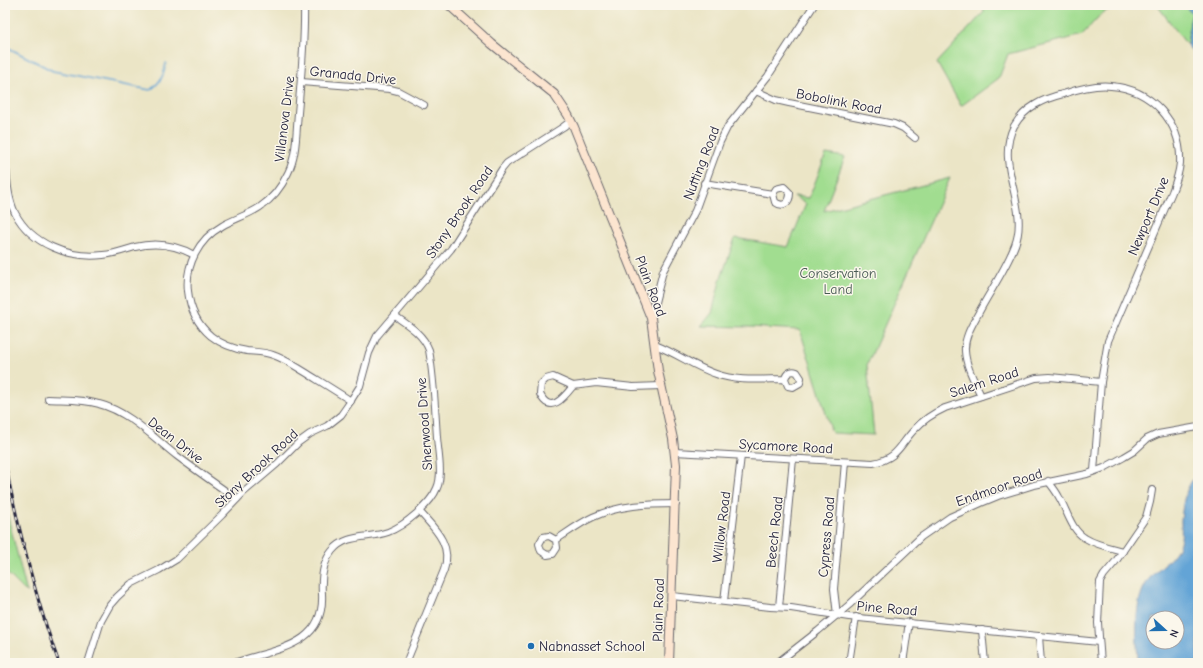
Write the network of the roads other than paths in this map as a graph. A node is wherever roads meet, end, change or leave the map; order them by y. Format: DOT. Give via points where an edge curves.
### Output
graph roads {
  1 [pos="304,5"];
  2 [pos="449,5"];
  3 [pos="814,5"];
  4 [pos="301,82"];
  5 [pos="756,91"];
  6 [pos="424,105"];
  7 [pos="571,120"];
  8 [pos="915,138"];
  9 [pos="5,159"];
  10 [pos="704,183"];
  11 [pos="772,194"];
  12 [pos="194,255"];
  13 [pos="656,299"];
  14 [pos="645,302"];
  15 [pos="395,316"];
  16 [pos="651,318"];
  17 [pos="655,345"];
  18 [pos="785,379"];
  19 [pos="1101,382"];
  20 [pos="573,386"];
  21 [pos="661,386"];
  22 [pos="981,396"];
  23 [pos="48,399"];
  24 [pos="352,401"];
  25 [pos="1198,427"];
  26 [pos="675,452"];
  27 [pos="894,455"];
  28 [pos="741,456"];
  29 [pos="793,459"];
  30 [pos="845,462"];
  31 [pos="1094,472"];
  32 [pos="1048,481"];
  33 [pos="1152,490"];
  34 [pos="237,499"];
  35 [pos="676,504"];
  36 [pos="419,511"];
  37 [pos="556,540"];
  38 [pos="1123,551"];
  39 [pos="672,596"];
  40 [pos="724,602"];
  41 [pos="779,607"];
  42 [pos="837,615"];
  43 [pos="856,617"];
  44 [pos="909,622"];
  45 [pos="982,630"];
  46 [pos="1039,636"];
  47 [pos="1099,642"];
  48 [pos="88,663"];
  49 [pos="234,663"];
  50 [pos="406,663"];
  51 [pos="669,663"];
  52 [pos="777,663"];
  53 [pos="849,663"];
  54 [pos="903,663"];
  55 [pos="985,663"];
  56 [pos="1041,663"];
  57 [pos="1101,663"];
  1 -- 4 [label="street, Villanova Drive"];
  2 -- 7 [label="main road, Plain Road" via="492,44 551,91"];
  3 -- 5 [label="street, Nutting Road"];
  4 -- 6 [label="street, Granada Drive" via="390,89"];
  4 -- 12 [label="street, Villanova Drive" via="294,153 290,170 283,182 275,194 260,207 211,233"];
  5 -- 8 [label="street, Bobolink Road" via="776,100 894,124"];
  5 -- 10 [label="street, Nutting Road" via="728,126"];
  7 -- 14 [label="main road, Plain Road"];
  7 -- 15 [label="street, Stony Brook Road" via="507,163 451,248"];
  9 -- 12 [label="street" via="9,194 15,212 26,229 43,243 63,251 93,255 159,244 174,246"];
  10 -- 11 [label="street"];
  10 -- 13 [label="street, Nutting Road" via="695,211 663,271"];
  12 -- 24 [label="street, Villanova Drive" via="188,274 189,301 197,319 210,335 234,348 264,352 280,358"];
  13 -- 14 [label="street"];
  13 -- 16 [label="street, Nutting Road"];
  14 -- 16 [label="main road, Plain Road"];
  15 -- 24 [label="street, Stony Brook Road" via="374,342 360,386"];
  15 -- 36 [label="street, Sherwood Drive" via="421,337 430,359 440,475 437,490"];
  16 -- 17 [label="main road, Plain Road"];
  17 -- 18 [label="street" via="724,376"];
  17 -- 21 [label="main road, Plain Road"];
  19 -- 22 [label="street, Salem Road" via="1036,378"];
  19 -- 22 [label="street, Newport Drive" via="1111,330 1172,192 1180,163 1178,143 1172,124 1158,107 1135,92 1104,85 1069,92 1034,105 1026,110 1009,138 1007,160 1018,219 1017,237 1010,257 965,343 966,358"];
  19 -- 31 [label="street, Newport Drive"];
  20 -- 20 [label="street" via="561,401 554,404 544,400 540,394 542,384 550,378 557,378"];
  20 -- 21 [label="street" via="596,383 633,388"];
  21 -- 26 [label="main road, Plain Road"];
  22 -- 27 [label="street, Salem Road" via="932,414 914,429"];
  23 -- 34 [label="street, Dean Drive" via="79,400 115,410"];
  24 -- 34 [label="street, Stony Brook Road" via="337,419 299,442"];
  25 -- 31 [label="street, Endmoor Road" via="1158,434 1147,439 1118,461"];
  26 -- 28 [label="street, Sycamore Road"];
  26 -- 35 [label="main road, Plain Road"];
  27 -- 30 [label="street, Sycamore Road" via="873,463"];
  28 -- 29 [label="street, Sycamore Road"];
  28 -- 40 [label="street, Willow Road"];
  29 -- 30 [label="street, Sycamore Road"];
  29 -- 41 [label="street, Beech Road"];
  30 -- 42 [label="street, Cypress Road" via="834,590"];
  31 -- 32 [label="street, Endmoor Road"];
  32 -- 38 [label="street" via="1080,534 1086,539"];
  32 -- 42 [label="street, Endmoor Road" via="981,503 940,523 921,537"];
  33 -- 38 [label="street" via="1146,517"];
  34 -- 48 [label="street, Stony Brook Road" via="176,558 131,584 117,597 101,621"];
  35 -- 37 [label="street" via="614,510 585,521"];
  35 -- 39 [label="main road, Plain Road"];
  36 -- 49 [label="street, Sherwood Drive" via="388,532 352,537 336,547 324,566 320,616 309,633 295,643"];
  36 -- 50 [label="street" via="442,539 446,560"];
  38 -- 47 [label="street" via="1100,582"];
  39 -- 40 [label="street, Pine Road"];
  39 -- 51 [label="main road, Plain Road"];
  40 -- 41 [label="street, Pine Road"];
  41 -- 42 [label="street, Pine Road"];
  42 -- 43 [label="street, Pine Road"];
  42 -- 52 [label="street, Endmoor Road"];
  43 -- 44 [label="street, Pine Road"];
  43 -- 53 [label="street"];
  44 -- 45 [label="street, Pine Road"];
  44 -- 54 [label="street"];
  45 -- 46 [label="street, Pine Road"];
  45 -- 55 [label="street"];
  46 -- 47 [label="street, Pine Road"];
  46 -- 56 [label="street"];
  47 -- 57 [label="street"];
}
